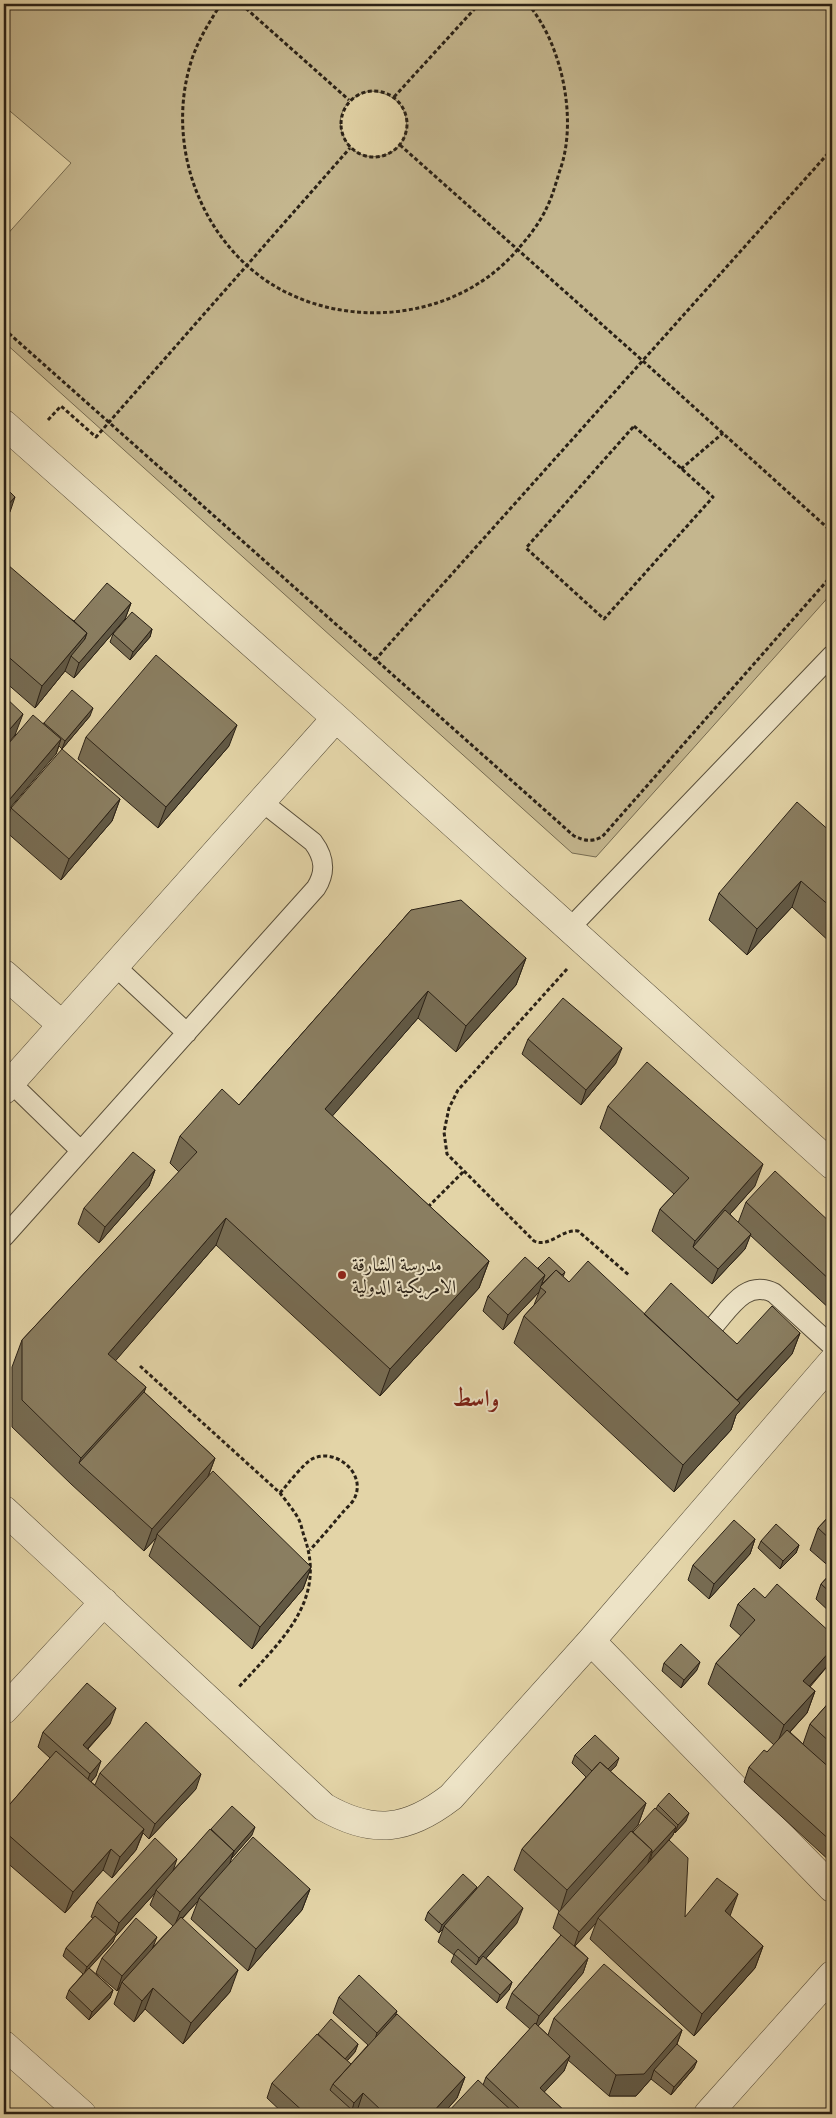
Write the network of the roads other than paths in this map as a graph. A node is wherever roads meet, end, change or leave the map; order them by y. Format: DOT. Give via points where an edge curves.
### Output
graph roads {
  1 [pos="4,424"];
  2 [pos="832,655"];
  3 [pos="336,718"];
  4 [pos="261,801"];
  5 [pos="579,938"];
  6 [pos="115,966"];
  7 [pos="4,974"];
  8 [pos="62,1025"];
  9 [pos="187,1033"];
  10 [pos="7,1086"];
  11 [pos="81,1151"];
  12 [pos="832,1165"];
  13 [pos="4,1238"];
  14 [pos="713,1327"];
  15 [pos="832,1346"];
  16 [pos="832,1362"];
  17 [pos="4,1510"];
  18 [pos="104,1602"];
  19 [pos="591,1641"];
  20 [pos="4,1710"];
  21 [pos="832,1888"];
  22 [pos="832,1975"];
  23 [pos="4,2044"];
  24 [pos="82,2114"];
  25 [pos="708,2114"];
  1 -- 3 [label="street"];
  2 -- 5 [label="lane"];
  3 -- 4 [label="street"];
  3 -- 5 [label="street"];
  4 -- 6 [label="street"];
  4 -- 9 [label="lane" via="316,846 323,860 321,880"];
  5 -- 12 [label="street"];
  6 -- 8 [label="street"];
  6 -- 9 [label="lane"];
  7 -- 8 [label="street"];
  8 -- 10 [label="street"];
  9 -- 11 [label="lane"];
  10 -- 11 [label="lane"];
  11 -- 13 [label="lane"];
  14 -- 15 [label="lane" via="745,1292 758,1288 774,1293"];
  16 -- 19 [label="street"];
  17 -- 18 [label="street"];
  18 -- 19 [label="street" via="324,1807 366,1825 389,1826 418,1818 451,1797"];
  18 -- 20 [label="street"];
  19 -- 21 [label="street"];
  22 -- 25 [label="street"];
  23 -- 24 [label="street"];
}
